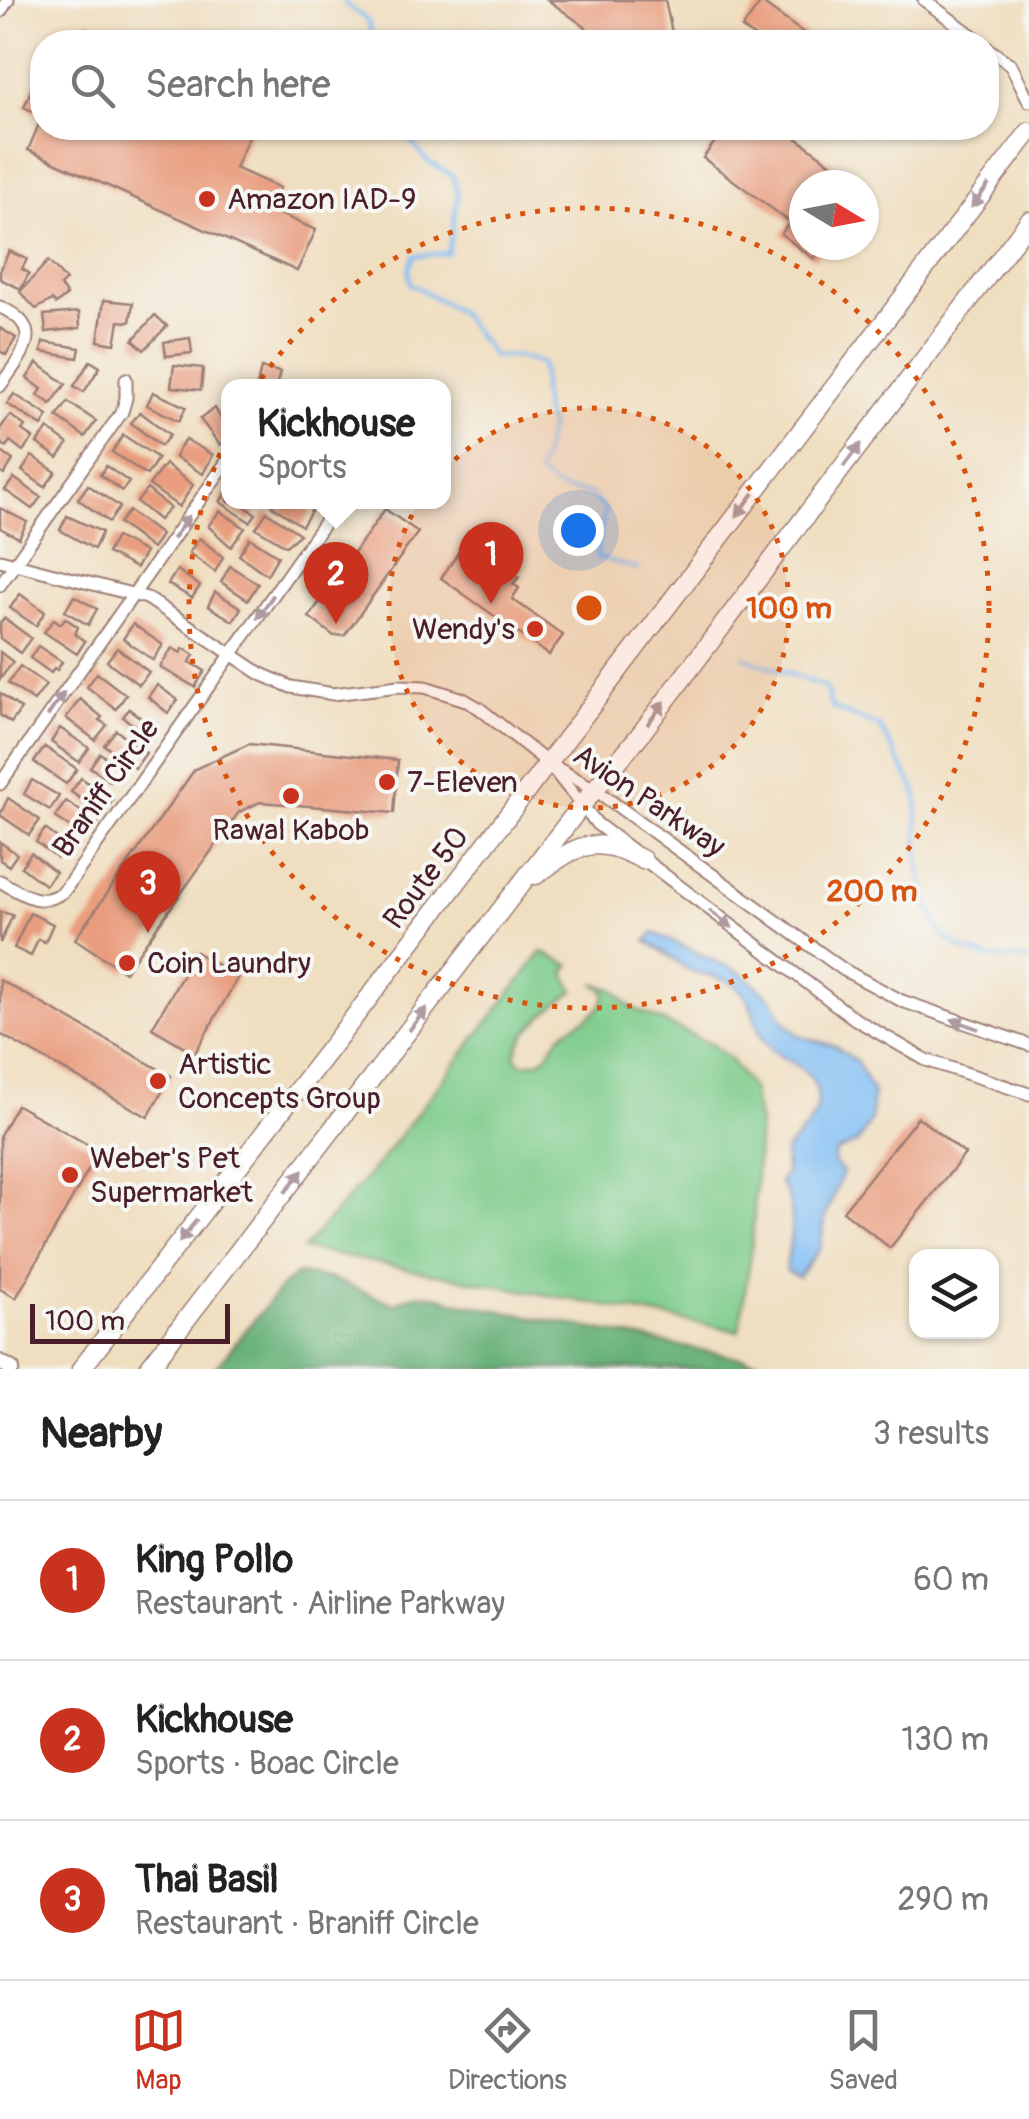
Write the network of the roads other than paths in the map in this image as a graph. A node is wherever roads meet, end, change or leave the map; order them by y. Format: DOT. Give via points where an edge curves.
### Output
graph roads {
  1 [pos="8,0"];
  2 [pos="924,0"];
  3 [pos="0,12"];
  4 [pos="965,30"];
  5 [pos="999,56"];
  6 [pos="1011,65"];
  7 [pos="1029,68"];
  8 [pos="1029,101"];
  9 [pos="1029,132"];
  10 [pos="1029,221"];
  11 [pos="0,306"];
  12 [pos="126,380"];
  13 [pos="0,386"];
  14 [pos="221,470"];
  15 [pos="335,509"];
  16 [pos="0,560"];
  17 [pos="15,564"];
  18 [pos="0,585"];
  19 [pos="132,595"];
  20 [pos="231,656"];
  21 [pos="548,763"];
  22 [pos="0,784"];
  23 [pos="594,789"];
  24 [pos="581,806"];
  25 [pos="643,860"];
  26 [pos="0,882"];
  27 [pos="519,886"];
  28 [pos="1029,1045"];
  29 [pos="1029,1094"];
  30 [pos="0,1362"];
  31 [pos="12,1369"];
  32 [pos="82,1369"];
  33 [pos="148,1369"];
  1 -- 3 [label="street"];
  2 -- 4 [label="street"];
  5 -- 6 [label="street"];
  6 -- 7 [label="street"];
  6 -- 8 [label="street"];
  9 -- 21 [label="highway, Route 50, one-way"];
  23 -- 10 [label="highway, one-way"];
  11 -- 13 [label="street" via="18,316 28,335"];
  12 -- 17 [label="street" via="122,412"];
  19 -- 14 [label="street, one-way"];
  15 -- 20 [label="street, Braniff Circle, one-way"];
  16 -- 17 [label="street"];
  17 -- 18 [label="street"];
  17 -- 19 [label="street"];
  19 -- 20 [label="street" via="164,608"];
  22 -- 19 [label="street, one-way"];
  20 -- 21 [label="street" via="270,679 310,691 400,686 446,692 479,708"];
  20 -- 26 [label="street, Braniff Circle" via="64,891 40,901"];
  21 -- 23 [label="street, Avion Parkway"];
  21 -- 24 [label="street, Avion Parkway"];
  21 -- 32 [label="highway, Route 50, one-way"];
  23 -- 24 [label="highway"];
  28 -- 23 [label="street, Avion Parkway, one-way" via="902,1001 815,953"];
  24 -- 25 [label="street, Avion Parkway"];
  24 -- 27 [label="highway"];
  25 -- 27 [label="highway" via="603,843 577,848"];
  25 -- 29 [label="street, Avion Parkway, one-way" via="902,1048"];
  33 -- 27 [label="highway, one-way"];
  30 -- 31 [label="street"];
}
